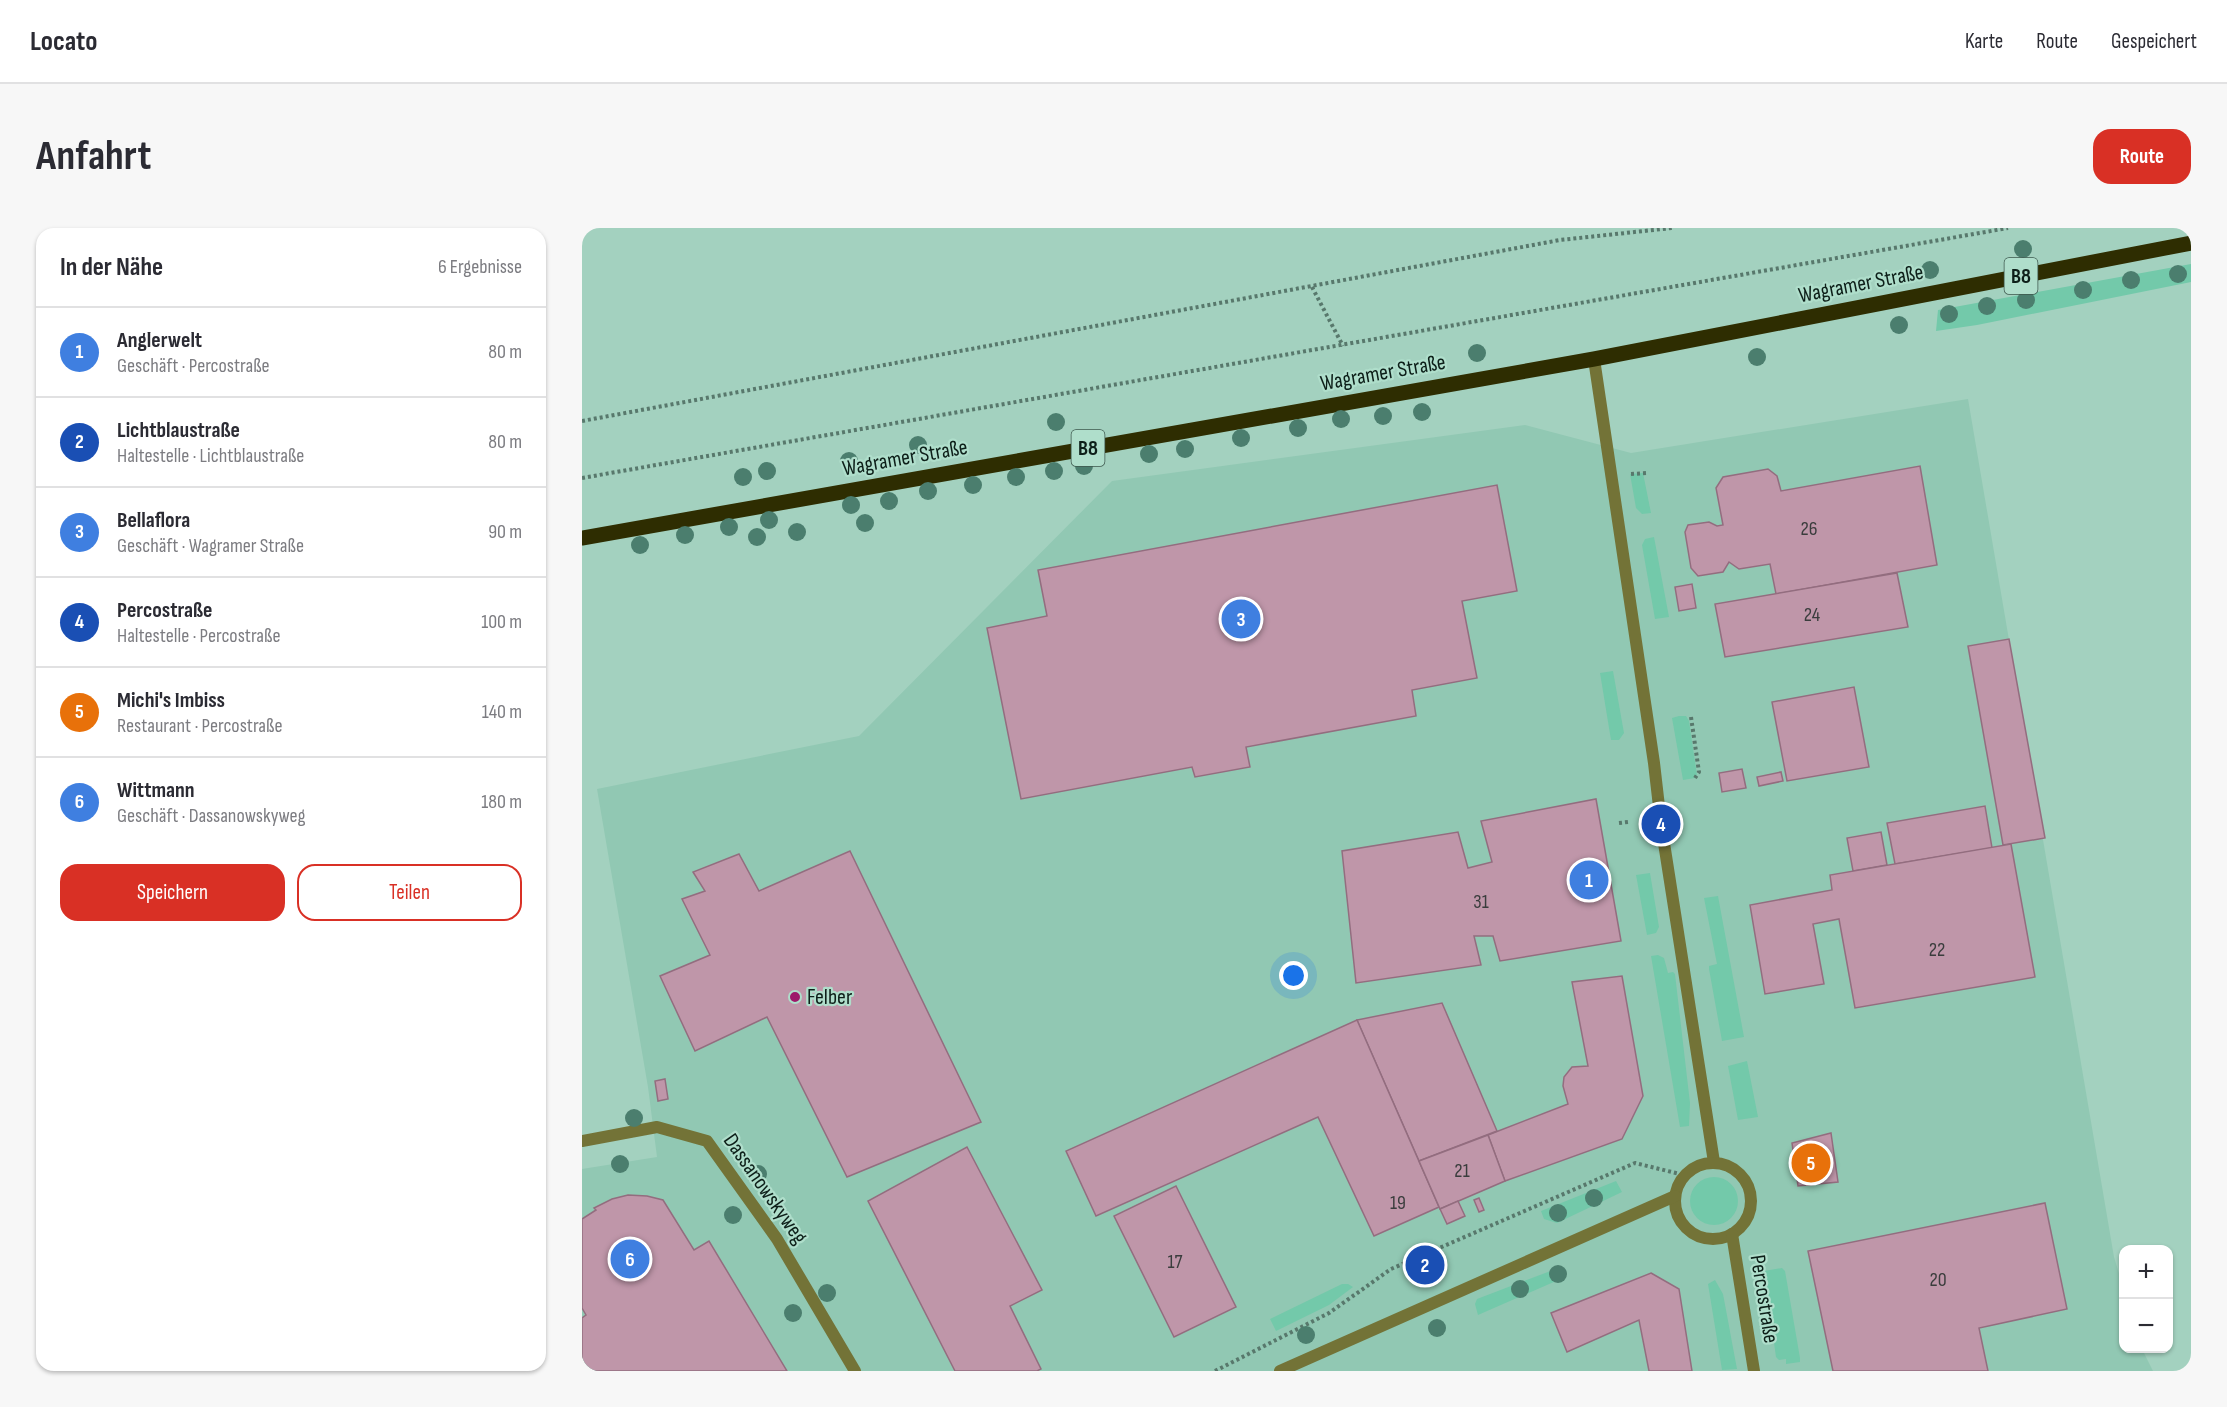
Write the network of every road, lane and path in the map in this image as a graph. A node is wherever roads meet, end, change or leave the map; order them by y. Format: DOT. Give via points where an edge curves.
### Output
graph roads {
  1 [pos="1672,228"];
  2 [pos="2008,228"];
  3 [pos="2191,243"];
  4 [pos="1312,287"];
  5 [pos="1343,346"];
  6 [pos="1594,359"];
  7 [pos="582,421"];
  8 [pos="582,478"];
  9 [pos="582,538"];
  10 [pos="1691,717"];
  11 [pos="1695,778"];
  12 [pos="1628,822"];
  13 [pos="1619,823"];
  14 [pos="582,1141"];
  15 [pos="1714,1162"];
  16 [pos="1684,1175"];
  17 [pos="1675,1196"];
  18 [pos="1732,1234"];
  19 [pos="855,1371"];
  20 [pos="1215,1371"];
  21 [pos="1280,1371"];
  22 [pos="1754,1371"];
  1 -- 4 [label="path" via="1560,240"];
  2 -- 5 [label="path"];
  3 -- 6 [label="main road, Wagramer Straße / B8"];
  4 -- 5 [label="path"];
  4 -- 7 [label="path"];
  5 -- 8 [label="path"];
  6 -- 9 [label="main road, Wagramer Straße / B8"];
  6 -- 15 [label="street"];
  10 -- 11 [label="path" via="1699,772"];
  12 -- 13 [label="path"];
  14 -- 19 [label="street, Dassanowskyweg" via="657,1127 707,1141 777,1239"];
  15 -- 16 [label="street"];
  15 -- 18 [label="street" via="1734,1168 1750,1192 1750,1213"];
  16 -- 17 [label="street"];
  16 -- 20 [label="path" via="1635,1163 1391,1269 1329,1313"];
  17 -- 18 [label="street" via="1676,1213 1688,1230 1703,1238 1718,1239"];
  17 -- 21 [label="street"];
  18 -- 22 [label="street, Percostraße"];
}
